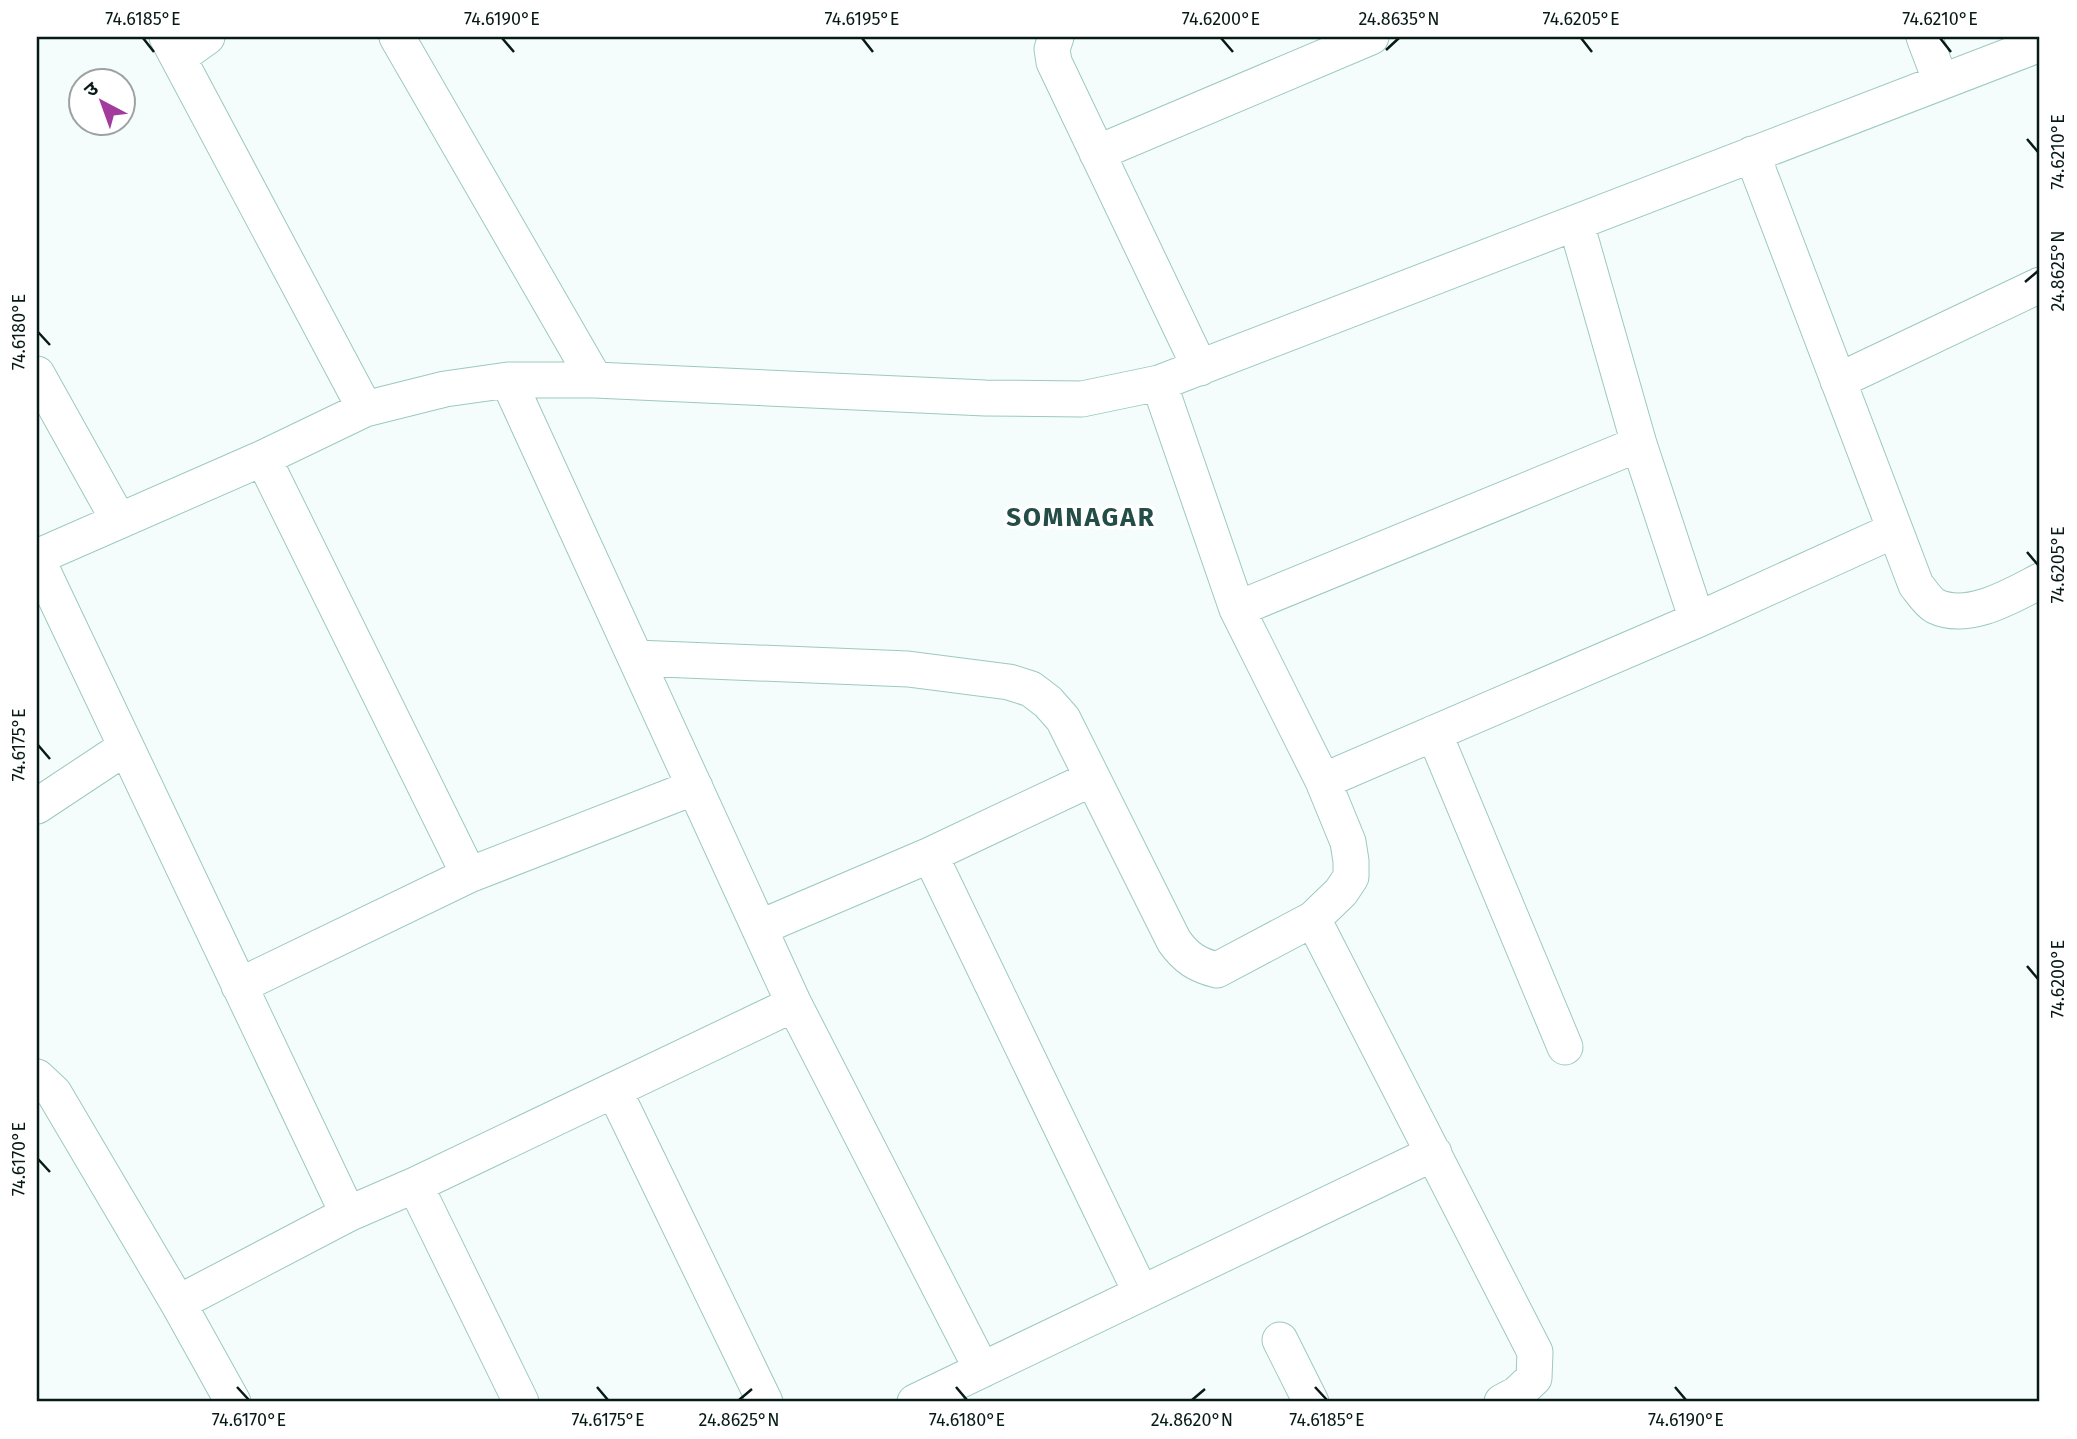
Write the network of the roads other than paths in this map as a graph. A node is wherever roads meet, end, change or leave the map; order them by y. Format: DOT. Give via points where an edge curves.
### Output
graph roads {
  1 [pos="207,37"];
  2 [pos="397,37"];
  3 [pos="1056,37"];
  4 [pos="1371,37"];
  5 [pos="1924,37"];
  6 [pos="2040,44"];
  7 [pos="173,47"];
  8 [pos="1941,82"];
  9 [pos="1097,153"];
  10 [pos="1752,155"];
  11 [pos="1576,223"];
  12 [pos="2040,285"];
  13 [pos="1200,368"];
  14 [pos="37,374"];
  15 [pos="508,380"];
  16 [pos="595,380"];
  17 [pos="1838,381"];
  18 [pos="1159,383"];
  19 [pos="365,409"];
  20 [pos="1639,444"];
  21 [pos="263,458"];
  22 [pos="119,521"];
  23 [pos="1895,530"];
  24 [pos="37,558"];
  25 [pos="2040,581"];
  26 [pos="1237,609"];
  27 [pos="1697,620"];
  28 [pos="636,657"];
  29 [pos="1434,733"];
  30 [pos="126,747"];
  31 [pos="1091,779"];
  32 [pos="1324,780"];
  33 [pos="695,787"];
  34 [pos="37,806"];
  35 [pos="930,855"];
  36 [pos="469,875"];
  37 [pos="1313,919"];
  38 [pos="760,928"];
  39 [pos="239,986"];
  40 [pos="794,1004"];
  41 [pos="1565,1047"];
  42 [pos="37,1077"];
  43 [pos="614,1090"];
  44 [pos="1434,1153"];
  45 [pos="415,1185"];
  46 [pos="348,1214"];
  47 [pos="1141,1293"];
  48 [pos="178,1303"];
  49 [pos="1280,1339"];
  50 [pos="982,1370"];
  51 [pos="233,1402"];
  52 [pos="521,1402"];
  53 [pos="765,1402"];
  54 [pos="915,1402"];
  55 [pos="1311,1402"];
  56 [pos="1502,1402"];
  1 -- 7 [label="street"];
  2 -- 16 [label="street"];
  3 -- 9 [label="street" via="1054,62"];
  4 -- 9 [label="street"];
  5 -- 8 [label="street"];
  6 -- 8 [label="street"];
  7 -- 19 [label="street"];
  8 -- 10 [label="street"];
  9 -- 13 [label="street"];
  10 -- 11 [label="street"];
  10 -- 17 [label="street"];
  11 -- 13 [label="street"];
  11 -- 20 [label="street"];
  12 -- 17 [label="street"];
  13 -- 18 [label="street"];
  14 -- 22 [label="street"];
  15 -- 16 [label="street"];
  15 -- 19 [label="street" via="445,389"];
  15 -- 28 [label="street"];
  16 -- 18 [label="street" via="1082,399"];
  17 -- 23 [label="street"];
  18 -- 26 [label="street"];
  19 -- 21 [label="street"];
  20 -- 26 [label="street"];
  20 -- 27 [label="street"];
  21 -- 22 [label="street"];
  21 -- 36 [label="street"];
  22 -- 24 [label="street"];
  23 -- 25 [label="street" via="1916,586 1934,605 1957,610 1993,605"];
  23 -- 27 [label="street"];
  24 -- 30 [label="street"];
  26 -- 32 [label="street"];
  27 -- 29 [label="street"];
  28 -- 31 [label="street" via="908,669 1009,682 1031,689 1063,719"];
  28 -- 33 [label="street"];
  29 -- 32 [label="street"];
  29 -- 41 [label="street"];
  30 -- 34 [label="street"];
  30 -- 39 [label="street"];
  31 -- 35 [label="street"];
  31 -- 37 [label="street" via="1185,957 1217,970"];
  32 -- 37 [label="street" via="1348,842 1351,877"];
  33 -- 36 [label="street"];
  33 -- 38 [label="street"];
  35 -- 38 [label="street"];
  35 -- 47 [label="street"];
  36 -- 39 [label="street"];
  37 -- 44 [label="street"];
  38 -- 40 [label="street"];
  39 -- 46 [label="street"];
  40 -- 43 [label="street"];
  40 -- 50 [label="street"];
  42 -- 48 [label="street" via="54,1093"];
  43 -- 45 [label="street"];
  43 -- 53 [label="street"];
  44 -- 47 [label="street"];
  44 -- 56 [label="street" via="1535,1352 1534,1378"];
  45 -- 46 [label="street"];
  45 -- 52 [label="street"];
  46 -- 48 [label="street"];
  47 -- 50 [label="street"];
  48 -- 51 [label="street"];
  49 -- 55 [label="street"];
  50 -- 54 [label="street"];
}
